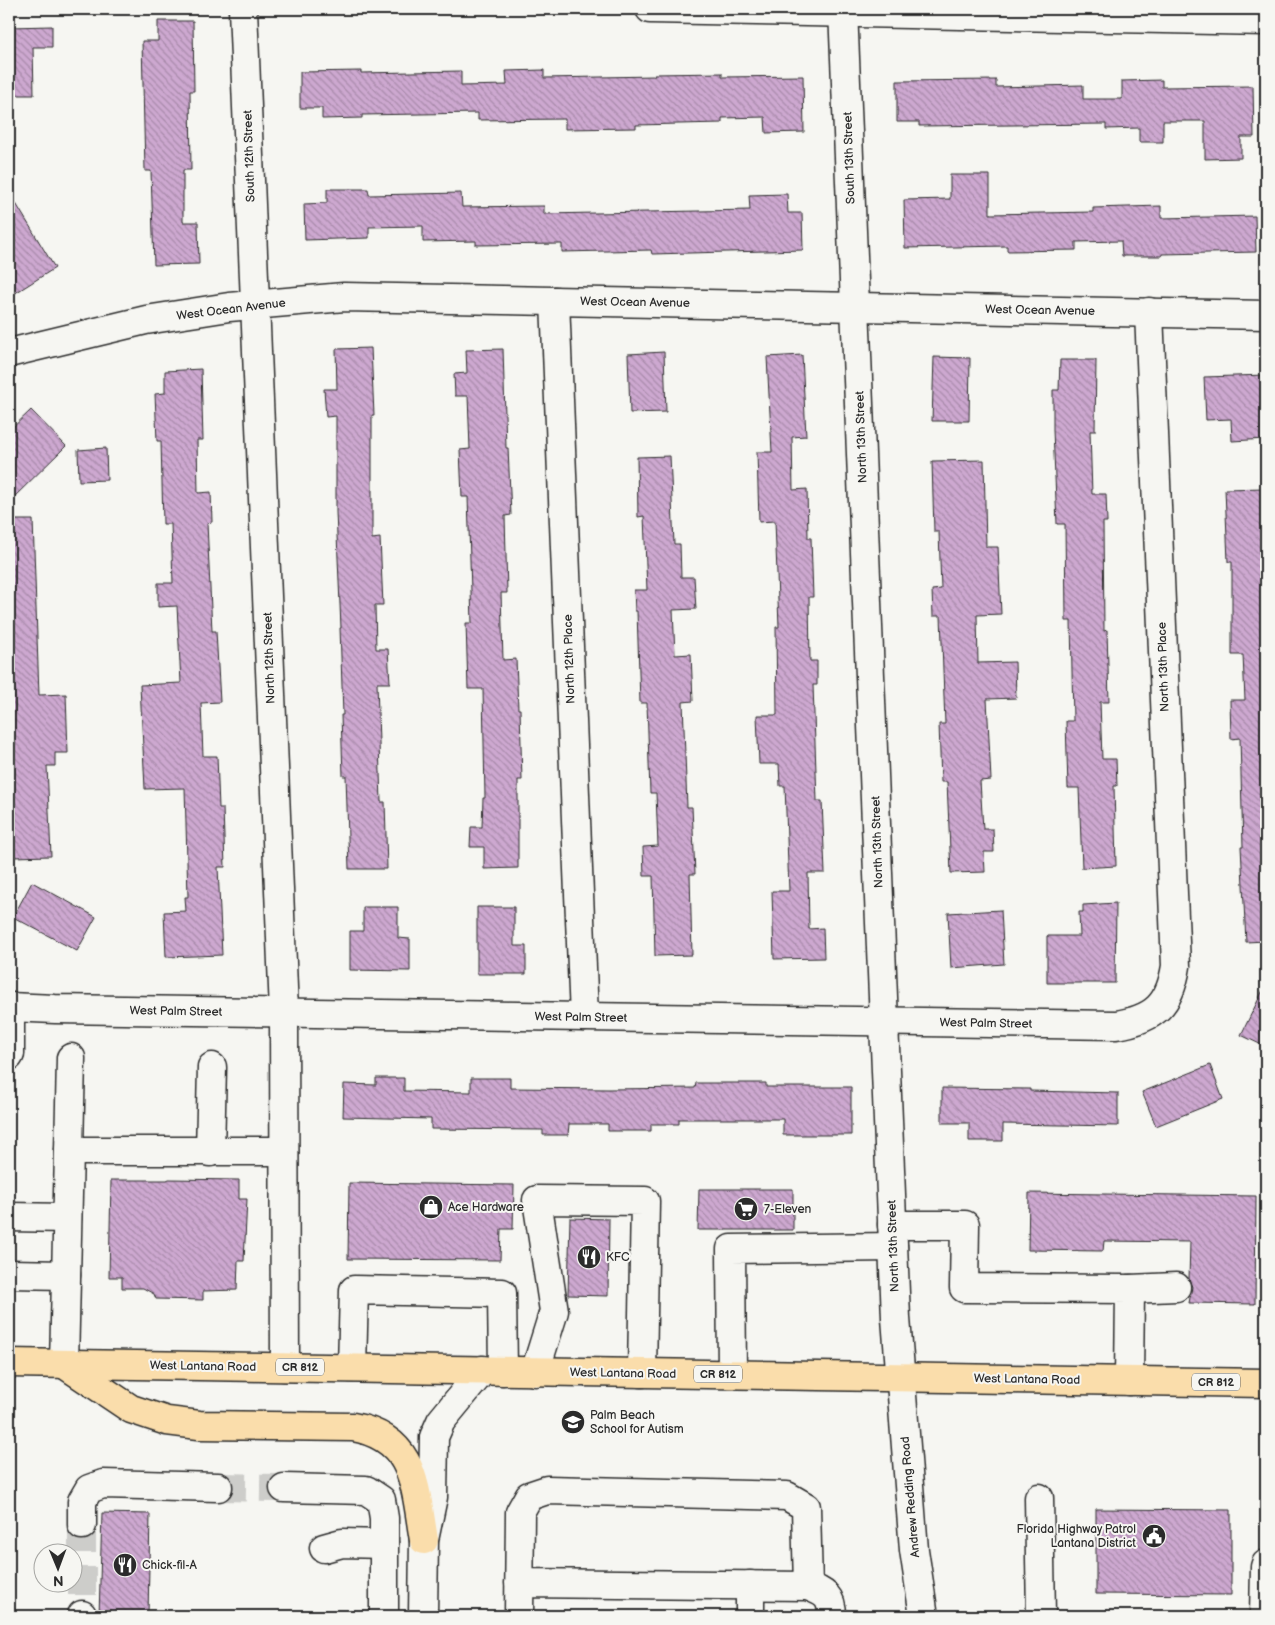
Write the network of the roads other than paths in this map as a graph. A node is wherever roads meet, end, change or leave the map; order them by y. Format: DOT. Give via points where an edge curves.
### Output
graph roads {
  1 [pos="243,9"];
  2 [pos="650,9"];
  3 [pos="844,11"];
  4 [pos="1266,21"];
  5 [pos="555,300"];
  6 [pos="255,304"];
  7 [pos="855,306"];
  8 [pos="1149,312"];
  9 [pos="1266,315"];
  10 [pos="9,353"];
  11 [pos="9,1007"];
  12 [pos="284,1012"];
  13 [pos="1151,1014"];
  14 [pos="584,1017"];
  15 [pos="884,1022"];
  16 [pos="9,1056"];
  17 [pos="72,1058"];
  18 [pos="212,1067"];
  19 [pos="284,1151"];
  20 [pos="69,1152"];
  21 [pos="210,1152"];
  22 [pos="9,1217"];
  23 [pos="67,1218"];
  24 [pos="893,1236"];
  25 [pos="9,1274"];
  26 [pos="66,1275"];
  27 [pos="1176,1287"];
  28 [pos="1130,1289"];
  29 [pos="9,1362"];
  30 [pos="64,1364"];
  31 [pos="285,1367"];
  32 [pos="352,1368"];
  33 [pos="493,1371"];
  34 [pos="535,1372"];
  35 [pos="642,1373"];
  36 [pos="732,1374"];
  37 [pos="901,1377"];
  38 [pos="1130,1381"];
  39 [pos="1266,1383"];
  40 [pos="218,1487"];
  41 [pos="284,1488"];
  42 [pos="1040,1498"];
  43 [pos="82,1525"];
  44 [pos="424,1540"];
  45 [pos="384,1544"];
  46 [pos="324,1548"];
  47 [pos="1266,1564"];
  48 [pos="519,1582"];
  49 [pos="750,1585"];
  50 [pos="808,1586"];
  51 [pos="384,1616"];
  52 [pos="423,1616"];
  53 [pos="519,1616"];
  54 [pos="750,1616"];
  55 [pos="832,1616"];
  56 [pos="924,1616"];
  57 [pos="1041,1616"];
  58 [pos="1264,1616"];
  1 -- 6 [label="street, South 12th Street"];
  2 -- 3 [label="street"];
  3 -- 4 [label="street"];
  3 -- 7 [label="street, South 13th Street"];
  5 -- 6 [label="street, West Ocean Avenue" via="344,297"];
  5 -- 7 [label="street, West Ocean Avenue"];
  5 -- 14 [label="street, North 12th Place"];
  6 -- 10 [label="street, West Ocean Avenue" via="146,320"];
  6 -- 12 [label="street, North 12th Street"];
  7 -- 8 [label="street, West Ocean Avenue"];
  7 -- 15 [label="street, North 13th Street"];
  8 -- 9 [label="street, West Ocean Avenue"];
  8 -- 13 [label="street, North 13th Place" via="1176,966 1173,984 1165,1001"];
  11 -- 12 [label="street, West Palm Street"];
  11 -- 16 [label="street"];
  12 -- 14 [label="street, West Palm Street"];
  12 -- 19 [label="street, North 12th Street"];
  13 -- 15 [label="street, West Palm Street" via="1134,1022 1116,1025"];
  14 -- 15 [label="street, West Palm Street"];
  15 -- 24 [label="street, North 13th Street"];
  17 -- 20 [label="street"];
  18 -- 21 [label="street"];
  19 -- 21 [label="street"];
  19 -- 31 [label="street, North 12th Street"];
  20 -- 21 [label="street"];
  20 -- 23 [label="street"];
  22 -- 23 [label="street"];
  23 -- 26 [label="street"];
  24 -- 28 [label="street" via="964,1225 964,1288"];
  24 -- 36 [label="street" via="731,1249"];
  24 -- 37 [label="street, North 13th Street"];
  25 -- 26 [label="street"];
  26 -- 30 [label="street"];
  27 -- 28 [label="street"];
  28 -- 38 [label="street"];
  29 -- 30 [label="main road, West Lantana Road / CR 812"];
  30 -- 31 [label="main road, West Lantana Road / CR 812"];
  30 -- 44 [label="main road" via="131,1409 167,1421 199,1425 353,1427 376,1433 392,1443 409,1469"];
  31 -- 32 [label="main road, West Lantana Road / CR 812"];
  32 -- 33 [label="main road, West Lantana Road / CR 812"];
  32 -- 33 [label="street" via="354,1290 502,1293"];
  33 -- 34 [label="main road, West Lantana Road / CR 812"];
  33 -- 44 [label="street" via="446,1414 437,1428 433,1445 433,1497"];
  34 -- 35 [label="main road, West Lantana Road / CR 812"];
  34 -- 35 [label="street" via="554,1312 537,1200 645,1201"];
  35 -- 36 [label="main road, West Lantana Road / CR 812"];
  36 -- 37 [label="main road, West Lantana Road / CR 812"];
  37 -- 38 [label="main road, West Lantana Road / CR 812"];
  37 -- 56 [label="street, Andrew Redding Road" via="914,1550"];
  38 -- 39 [label="main road, West Lantana Road / CR 812"];
  40 -- 43 [label="street" via="103,1484 89,1489 82,1501"];
  41 -- 45 [label="street" via="366,1490 381,1500"];
  42 -- 57 [label="street"];
  44 -- 52 [label="street"];
  45 -- 46 [label="street" via="342,1543"];
  45 -- 51 [label="street"];
  47 -- 58 [label="street"];
  48 -- 49 [label="street"];
  48 -- 50 [label="street" via="520,1512 529,1496 557,1490 787,1496 806,1507"];
  48 -- 53 [label="street"];
  49 -- 50 [label="street"];
  49 -- 54 [label="street"];
  50 -- 55 [label="street" via="824,1593 832,1606"];
}
